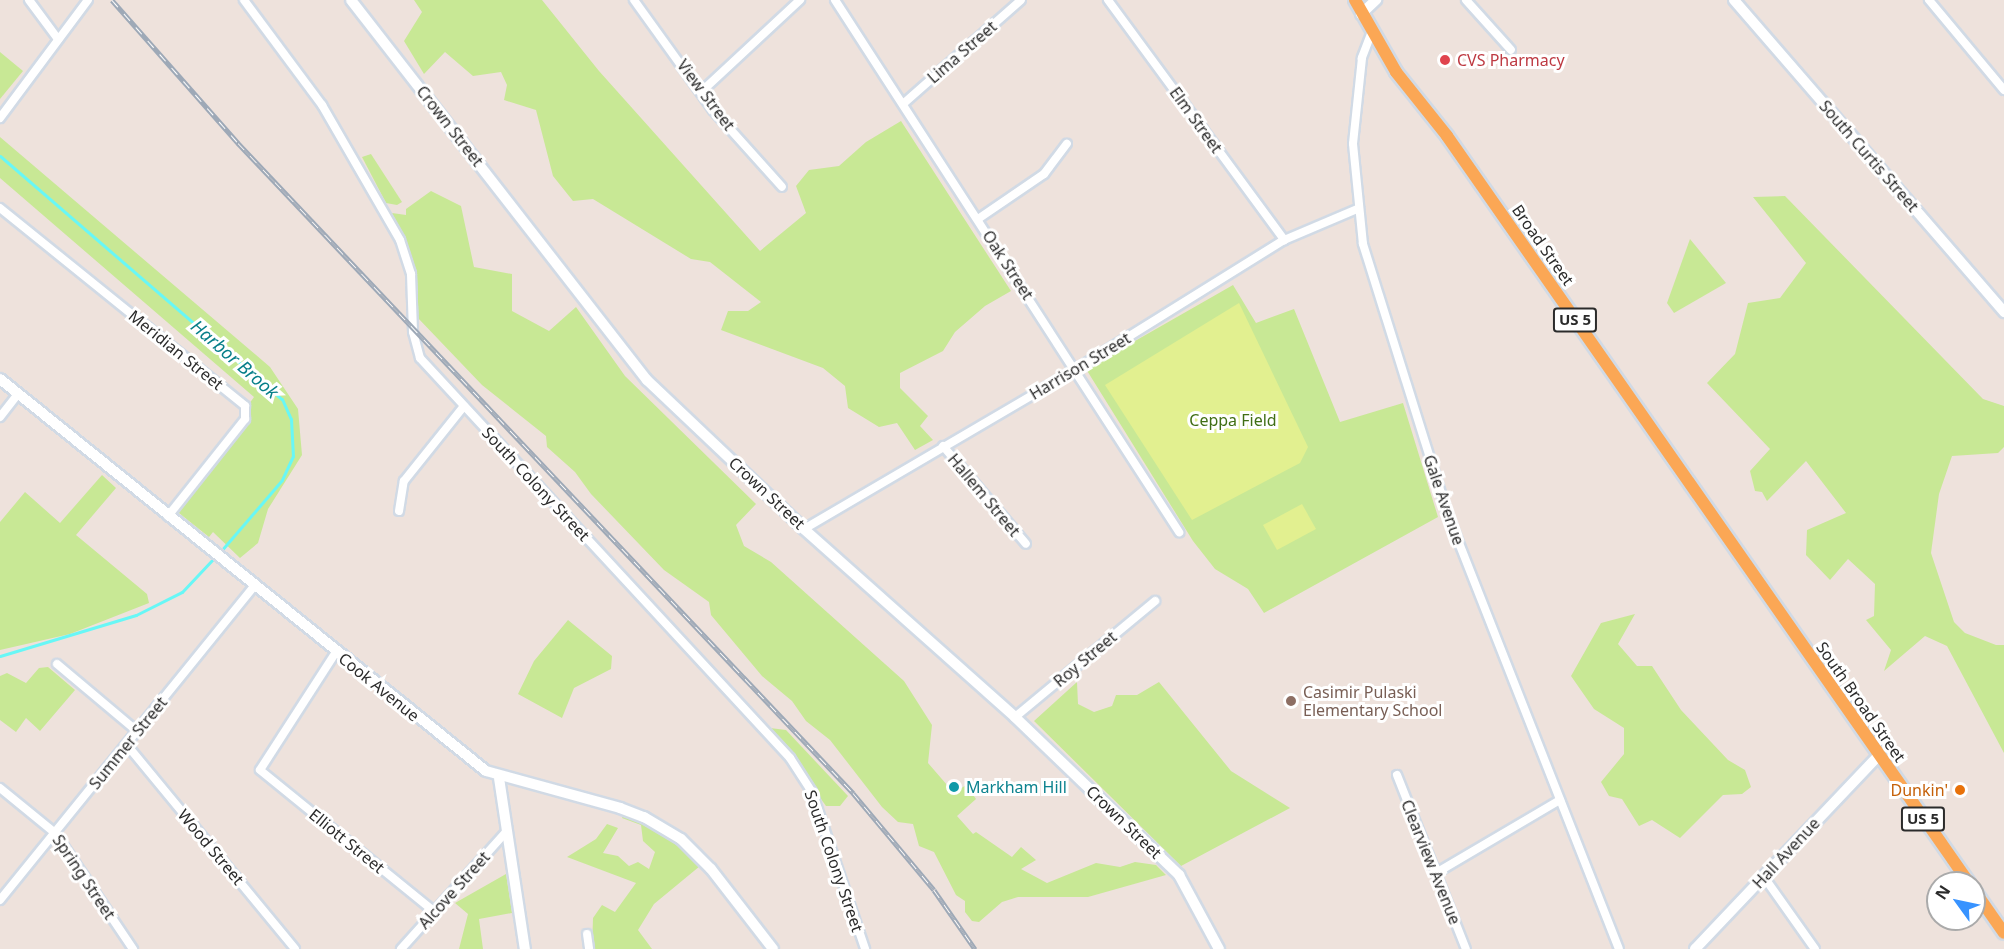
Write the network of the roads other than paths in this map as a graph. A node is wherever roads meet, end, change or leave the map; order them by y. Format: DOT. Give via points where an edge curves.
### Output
graph roads {
  1 [pos="29,0"];
  2 [pos="88,0"];
  3 [pos="244,0"];
  4 [pos="351,0"];
  5 [pos="634,0"];
  6 [pos="800,0"];
  7 [pos="835,0"];
  8 [pos="1021,0"];
  9 [pos="1108,0"];
  10 [pos="1355,0"];
  11 [pos="1376,0"];
  12 [pos="1466,0"];
  13 [pos="1734,0"];
  14 [pos="1929,0"];
  15 [pos="1361,14"];
  16 [pos="1371,34"];
  17 [pos="58,39"];
  18 [pos="1511,50"];
  19 [pos="2004,90"];
  20 [pos="702,91"];
  21 [pos="903,104"];
  22 [pos="0,118"];
  23 [pos="1067,144"];
  24 [pos="782,187"];
  25 [pos="0,208"];
  26 [pos="1357,209"];
  27 [pos="978,219"];
  28 [pos="1284,240"];
  29 [pos="2004,312"];
  30 [pos="1075,370"];
  31 [pos="0,379"];
  32 [pos="18,394"];
  33 [pos="464,406"];
  34 [pos="0,417"];
  35 [pos="943,446"];
  36 [pos="399,511"];
  37 [pos="168,516"];
  38 [pos="804,528"];
  39 [pos="1179,532"];
  40 [pos="1026,544"];
  41 [pos="254,586"];
  42 [pos="1155,601"];
  43 [pos="1789,627"];
  44 [pos="336,652"];
  45 [pos="57,664"];
  46 [pos="1015,717"];
  47 [pos="138,732"];
  48 [pos="127,745"];
  49 [pos="1878,756"];
  50 [pos="1397,775"];
  51 [pos="499,778"];
  52 [pos="0,788"];
  53 [pos="1560,800"];
  54 [pos="507,831"];
  55 [pos="55,833"];
  56 [pos="1960,871"];
  57 [pos="1436,873"];
  58 [pos="1764,877"];
  59 [pos="0,900"];
  60 [pos="1986,908"];
  61 [pos="435,912"];
  62 [pos="2004,933"];
  63 [pos="587,934"];
  64 [pos="133,949"];
  65 [pos="295,949"];
  66 [pos="401,949"];
  67 [pos="525,949"];
  68 [pos="589,949"];
  69 [pos="774,949"];
  70 [pos="865,949"];
  71 [pos="1219,949"];
  72 [pos="1466,949"];
  73 [pos="1619,949"];
  74 [pos="1695,949"];
  75 [pos="1815,949"];
  1 -- 17 [label="street"];
  2 -- 17 [label="street"];
  3 -- 33 [label="street, South Colony Street" via="310,86 390,220 411,273 415,349 428,369"];
  4 -- 38 [label="street, Crown Street" via="647,380"];
  5 -- 20 [label="street, View Street"];
  6 -- 20 [label="street"];
  7 -- 21 [label="street, Oak Street"];
  8 -- 21 [label="street, Lima Street"];
  9 -- 28 [label="street, Elm Street"];
  10 -- 15 [label="main road, Broad Street / US 5"];
  11 -- 15 [label="street"];
  12 -- 18 [label="street"];
  13 -- 29 [label="street, South Curtis Street"];
  14 -- 19 [label="street"];
  15 -- 16 [label="main road, Broad Street / US 5"];
  16 -- 26 [label="street, Gale Avenue" via="1362,58 1354,117"];
  16 -- 43 [label="main road, Broad Street / US 5"];
  17 -- 22 [label="street"];
  20 -- 24 [label="street, View Street" via="713,110"];
  21 -- 27 [label="street, Oak Street"];
  23 -- 27 [label="street" via="1044,174"];
  25 -- 37 [label="street, Meridian Street" via="245,406 245,419"];
  26 -- 28 [label="street, Harrison Street"];
  26 -- 53 [label="street, Gale Avenue" via="1371,272 1448,515"];
  27 -- 30 [label="street, Oak Street"];
  28 -- 30 [label="street, Harrison Street"];
  30 -- 35 [label="street, Harrison Street"];
  30 -- 39 [label="street, Oak Street"];
  31 -- 32 [label="street, Cook Avenue"];
  32 -- 34 [label="street"];
  32 -- 37 [label="street, Cook Avenue"];
  33 -- 36 [label="street" via="404,481"];
  33 -- 70 [label="street, South Colony Street" via="790,758 815,800"];
  35 -- 38 [label="street, Harrison Street"];
  35 -- 40 [label="street, Hallem Street"];
  37 -- 41 [label="street, Cook Avenue"];
  38 -- 46 [label="street, Crown Street"];
  41 -- 44 [label="street, Cook Avenue"];
  41 -- 47 [label="street, Summer Street"];
  42 -- 46 [label="street, Roy Street"];
  43 -- 49 [label="main road, South Broad Street / US 5"];
  44 -- 51 [label="street, Cook Avenue" via="474,763"];
  44 -- 61 [label="street, Elliott Street" via="260,770"];
  45 -- 47 [label="street"];
  46 -- 71 [label="street, Crown Street" via="1179,875"];
  47 -- 48 [label="street, Summer Street"];
  48 -- 55 [label="street, Summer Street"];
  48 -- 65 [label="street, Wood Street"];
  49 -- 56 [label="main road, South Broad Street / US 5"];
  49 -- 58 [label="street, Hall Avenue"];
  50 -- 57 [label="street, Clearview Avenue"];
  51 -- 54 [label="street"];
  51 -- 69 [label="street, Cook Avenue" via="620,808 662,826 711,869"];
  52 -- 55 [label="street, Spring Street"];
  53 -- 57 [label="street"];
  53 -- 73 [label="street, Gale Avenue"];
  54 -- 61 [label="street, Alcove Street"];
  54 -- 67 [label="street"];
  55 -- 59 [label="street, Summer Street"];
  55 -- 64 [label="street, Spring Street"];
  57 -- 72 [label="street, Clearview Avenue"];
  58 -- 74 [label="street, Hall Avenue"];
  58 -- 75 [label="street"];
  60 -- 62 [label="main road"];
  61 -- 66 [label="street, Alcove Street"];
  63 -- 68 [label="street"];
}
